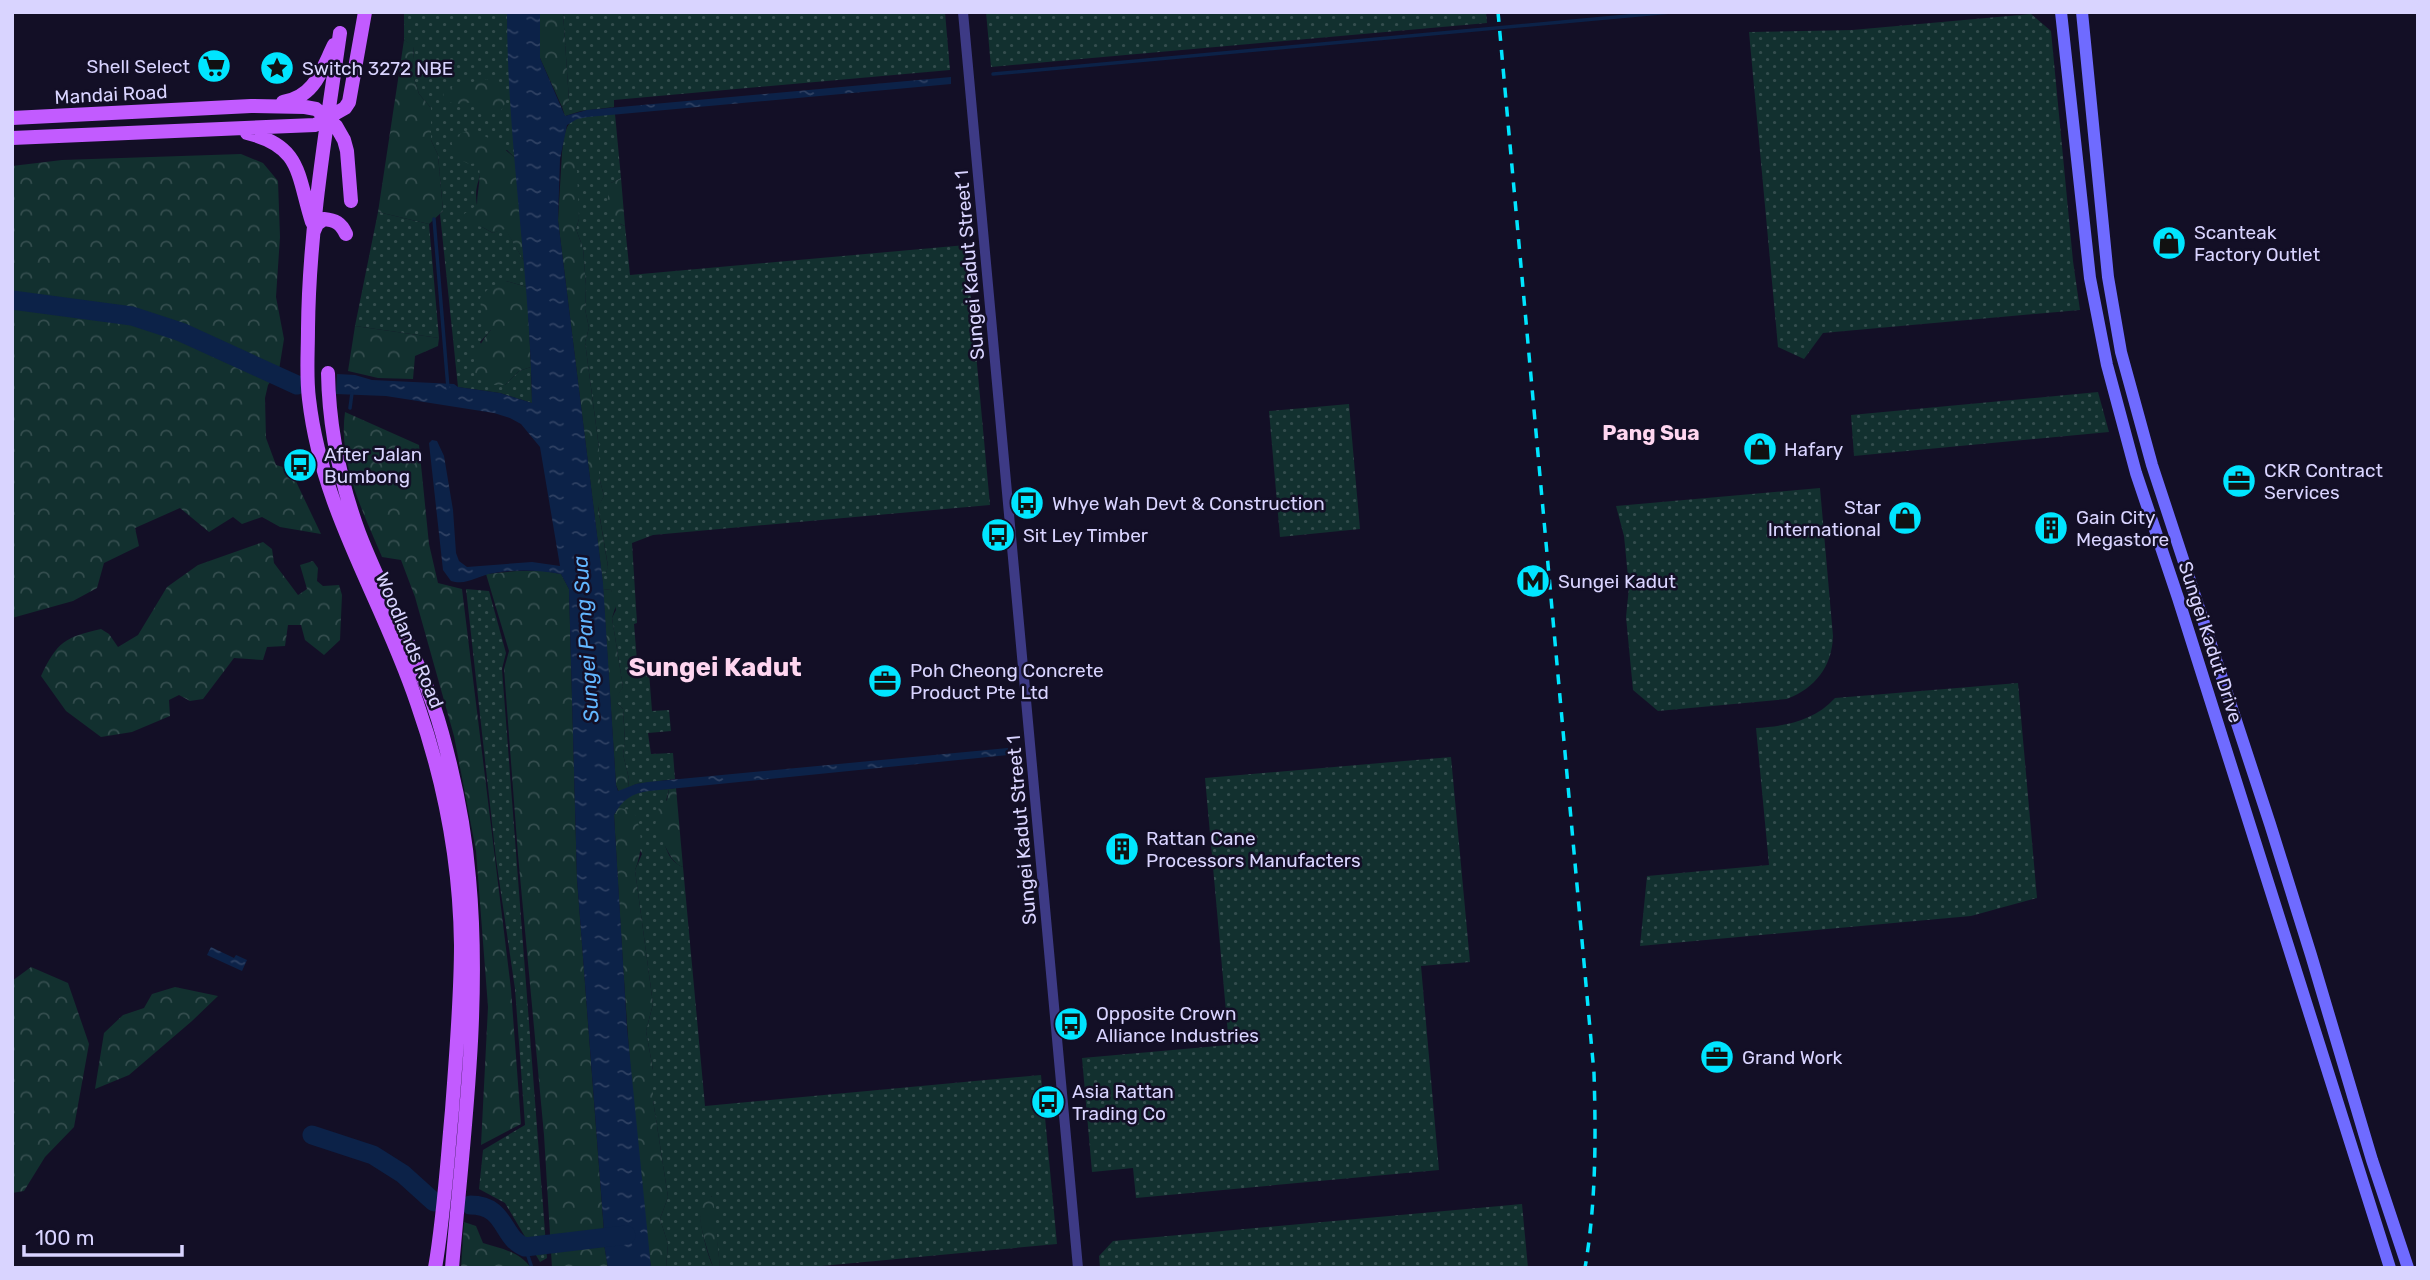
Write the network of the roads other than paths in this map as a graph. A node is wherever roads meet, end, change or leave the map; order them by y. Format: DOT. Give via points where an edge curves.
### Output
graph roads {
  1 [pos="365,12"];
  2 [pos="963,12"];
  3 [pos="2061,12"];
  4 [pos="2082,12"];
  5 [pos="336,61"];
  6 [pos="299,97"];
  7 [pos="254,106"];
  8 [pos="12,118"];
  9 [pos="328,118"];
  10 [pos="232,129"];
  11 [pos="12,138"];
  12 [pos="351,201"];
  13 [pos="314,229"];
  14 [pos="346,234"];
  15 [pos="328,373"];
  16 [pos="435,1268"];
  17 [pos="452,1268"];
  18 [pos="1078,1268"];
  19 [pos="2390,1268"];
  20 [pos="2408,1268"];
  1 -- 9 [label="main road" via="349,102"];
  2 -- 18 [label="street, Sungei Kadut Street 1"];
  3 -- 19 [label="main road, Sungei Kadut Drive" via="2090,278 2136,473"];
  4 -- 20 [label="main road, Sungei Kadut Drive" via="2108,277 2121,352 2152,465"];
  5 -- 6 [label="main road" via="324,83"];
  5 -- 6 [label="main road, Woodlands Road" via="340,33 319,79"];
  5 -- 9 [label="main road, Woodlands Road"];
  6 -- 7 [label="main road"];
  7 -- 8 [label="main road, Mandai Road"];
  7 -- 9 [label="main road" via="305,107"];
  9 -- 10 [label="main road, Mandai Road" via="315,125"];
  9 -- 12 [label="main road" via="347,151"];
  9 -- 13 [label="main road, Woodlands Road"];
  10 -- 11 [label="main road, Mandai Road"];
  10 -- 13 [label="main road" via="283,147 298,175"];
  13 -- 14 [label="main road" via="324,219 342,225"];
  13 -- 16 [label="main road, Woodlands Road" via="308,286 308,398 322,463 356,562 396,646 428,734 453,847 461,942 459,1021"];
  15 -- 17 [label="main road, Woodlands Road" via="335,456 360,535 430,696 466,845 473,975 471,1040"];
}
